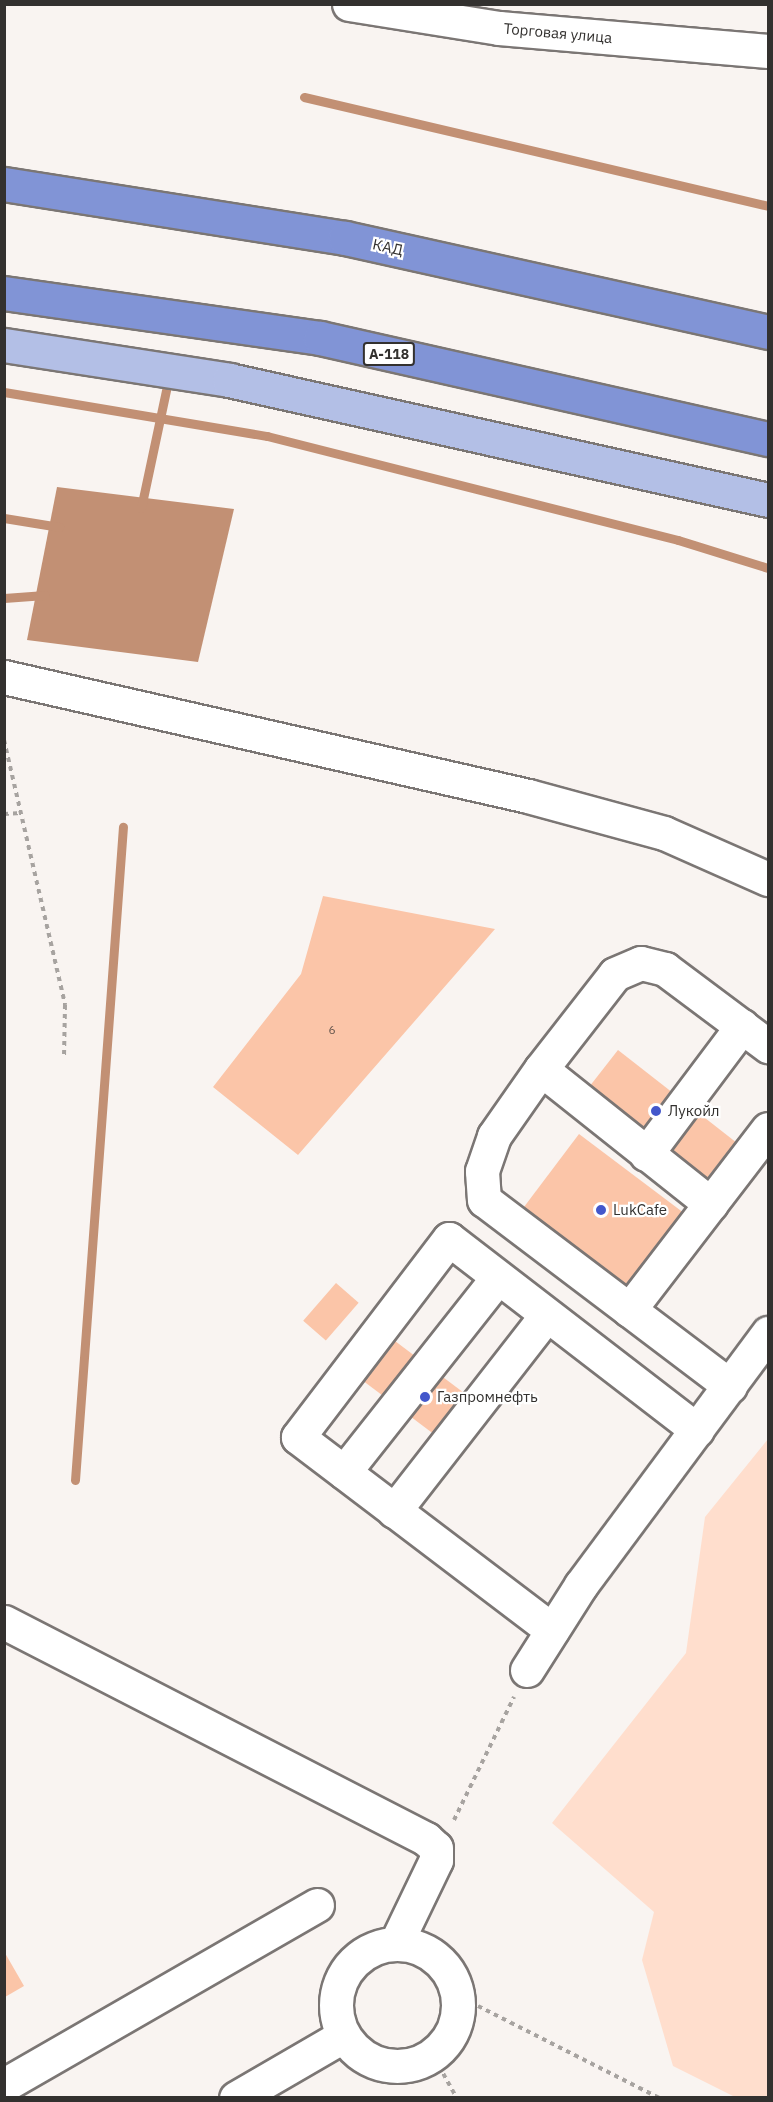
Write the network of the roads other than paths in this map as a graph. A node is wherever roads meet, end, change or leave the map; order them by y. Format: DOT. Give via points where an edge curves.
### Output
graph roads {
  1 [pos="349,4"];
  2 [pos="502,16"];
  3 [pos="768,51"];
  4 [pos="4,184"];
  5 [pos="4,293"];
  6 [pos="768,332"];
  7 [pos="4,345"];
  8 [pos="768,439"];
  9 [pos="768,500"];
  10 [pos="4,677"];
  11 [pos="768,879"];
  12 [pos="742,1026"];
  13 [pos="768,1046"];
  14 [pos="541,1069"];
  15 [pos="768,1129"];
  16 [pos="646,1154"];
  17 [pos="711,1204"];
  18 [pos="497,1278"];
  19 [pos="629,1310"];
  20 [pos="546,1316"];
  21 [pos="768,1333"];
  22 [pos="730,1386"];
  23 [pos="697,1431"];
  24 [pos="344,1472"];
  25 [pos="394,1511"];
  26 [pos="4,1622"];
  27 [pos="552,1630"];
  28 [pos="527,1670"];
  29 [pos="317,1905"];
  30 [pos="396,1943"];
  31 [pos="343,2037"];
  32 [pos="4,2085"];
  33 [pos="236,2097"];
  1 -- 2 [label="street, Торговая улица"];
  2 -- 3 [label="street, Торговая улица"];
  4 -- 6 [label="highway, КАД" via="345,238"];
  5 -- 8 [label="highway, А-118" via="320,338"];
  7 -- 9 [label="main road" via="229,380"];
  10 -- 11 [label="street" via="539,799 664,833"];
  12 -- 13 [label="street"];
  12 -- 14 [label="street" via="665,969 641,963 615,974"];
  12 -- 16 [label="street"];
  14 -- 16 [label="street"];
  14 -- 19 [label="street" via="494,1136 482,1171 484,1200"];
  15 -- 17 [label="street"];
  16 -- 17 [label="street"];
  17 -- 19 [label="street"];
  18 -- 20 [label="street"];
  18 -- 24 [label="street"];
  18 -- 24 [label="street" via="449,1239 298,1437"];
  19 -- 22 [label="street"];
  20 -- 23 [label="street"];
  20 -- 25 [label="street"];
  21 -- 22 [label="street"];
  22 -- 23 [label="street"];
  23 -- 27 [label="street"];
  24 -- 25 [label="street"];
  25 -- 27 [label="street"];
  26 -- 30 [label="street" via="426,1839 436,1848 436,1860"];
  27 -- 28 [label="street"];
  29 -- 32 [label="street"];
  30 -- 31 [label="street" via="371,1948 350,1964 338,1986 336,2004"];
  30 -- 31 [label="street" via="422,1948 442,1963 451,1978 458,2011 450,2036 433,2055 410,2066 384,2066 368,2059"];
  31 -- 33 [label="street"];
}
